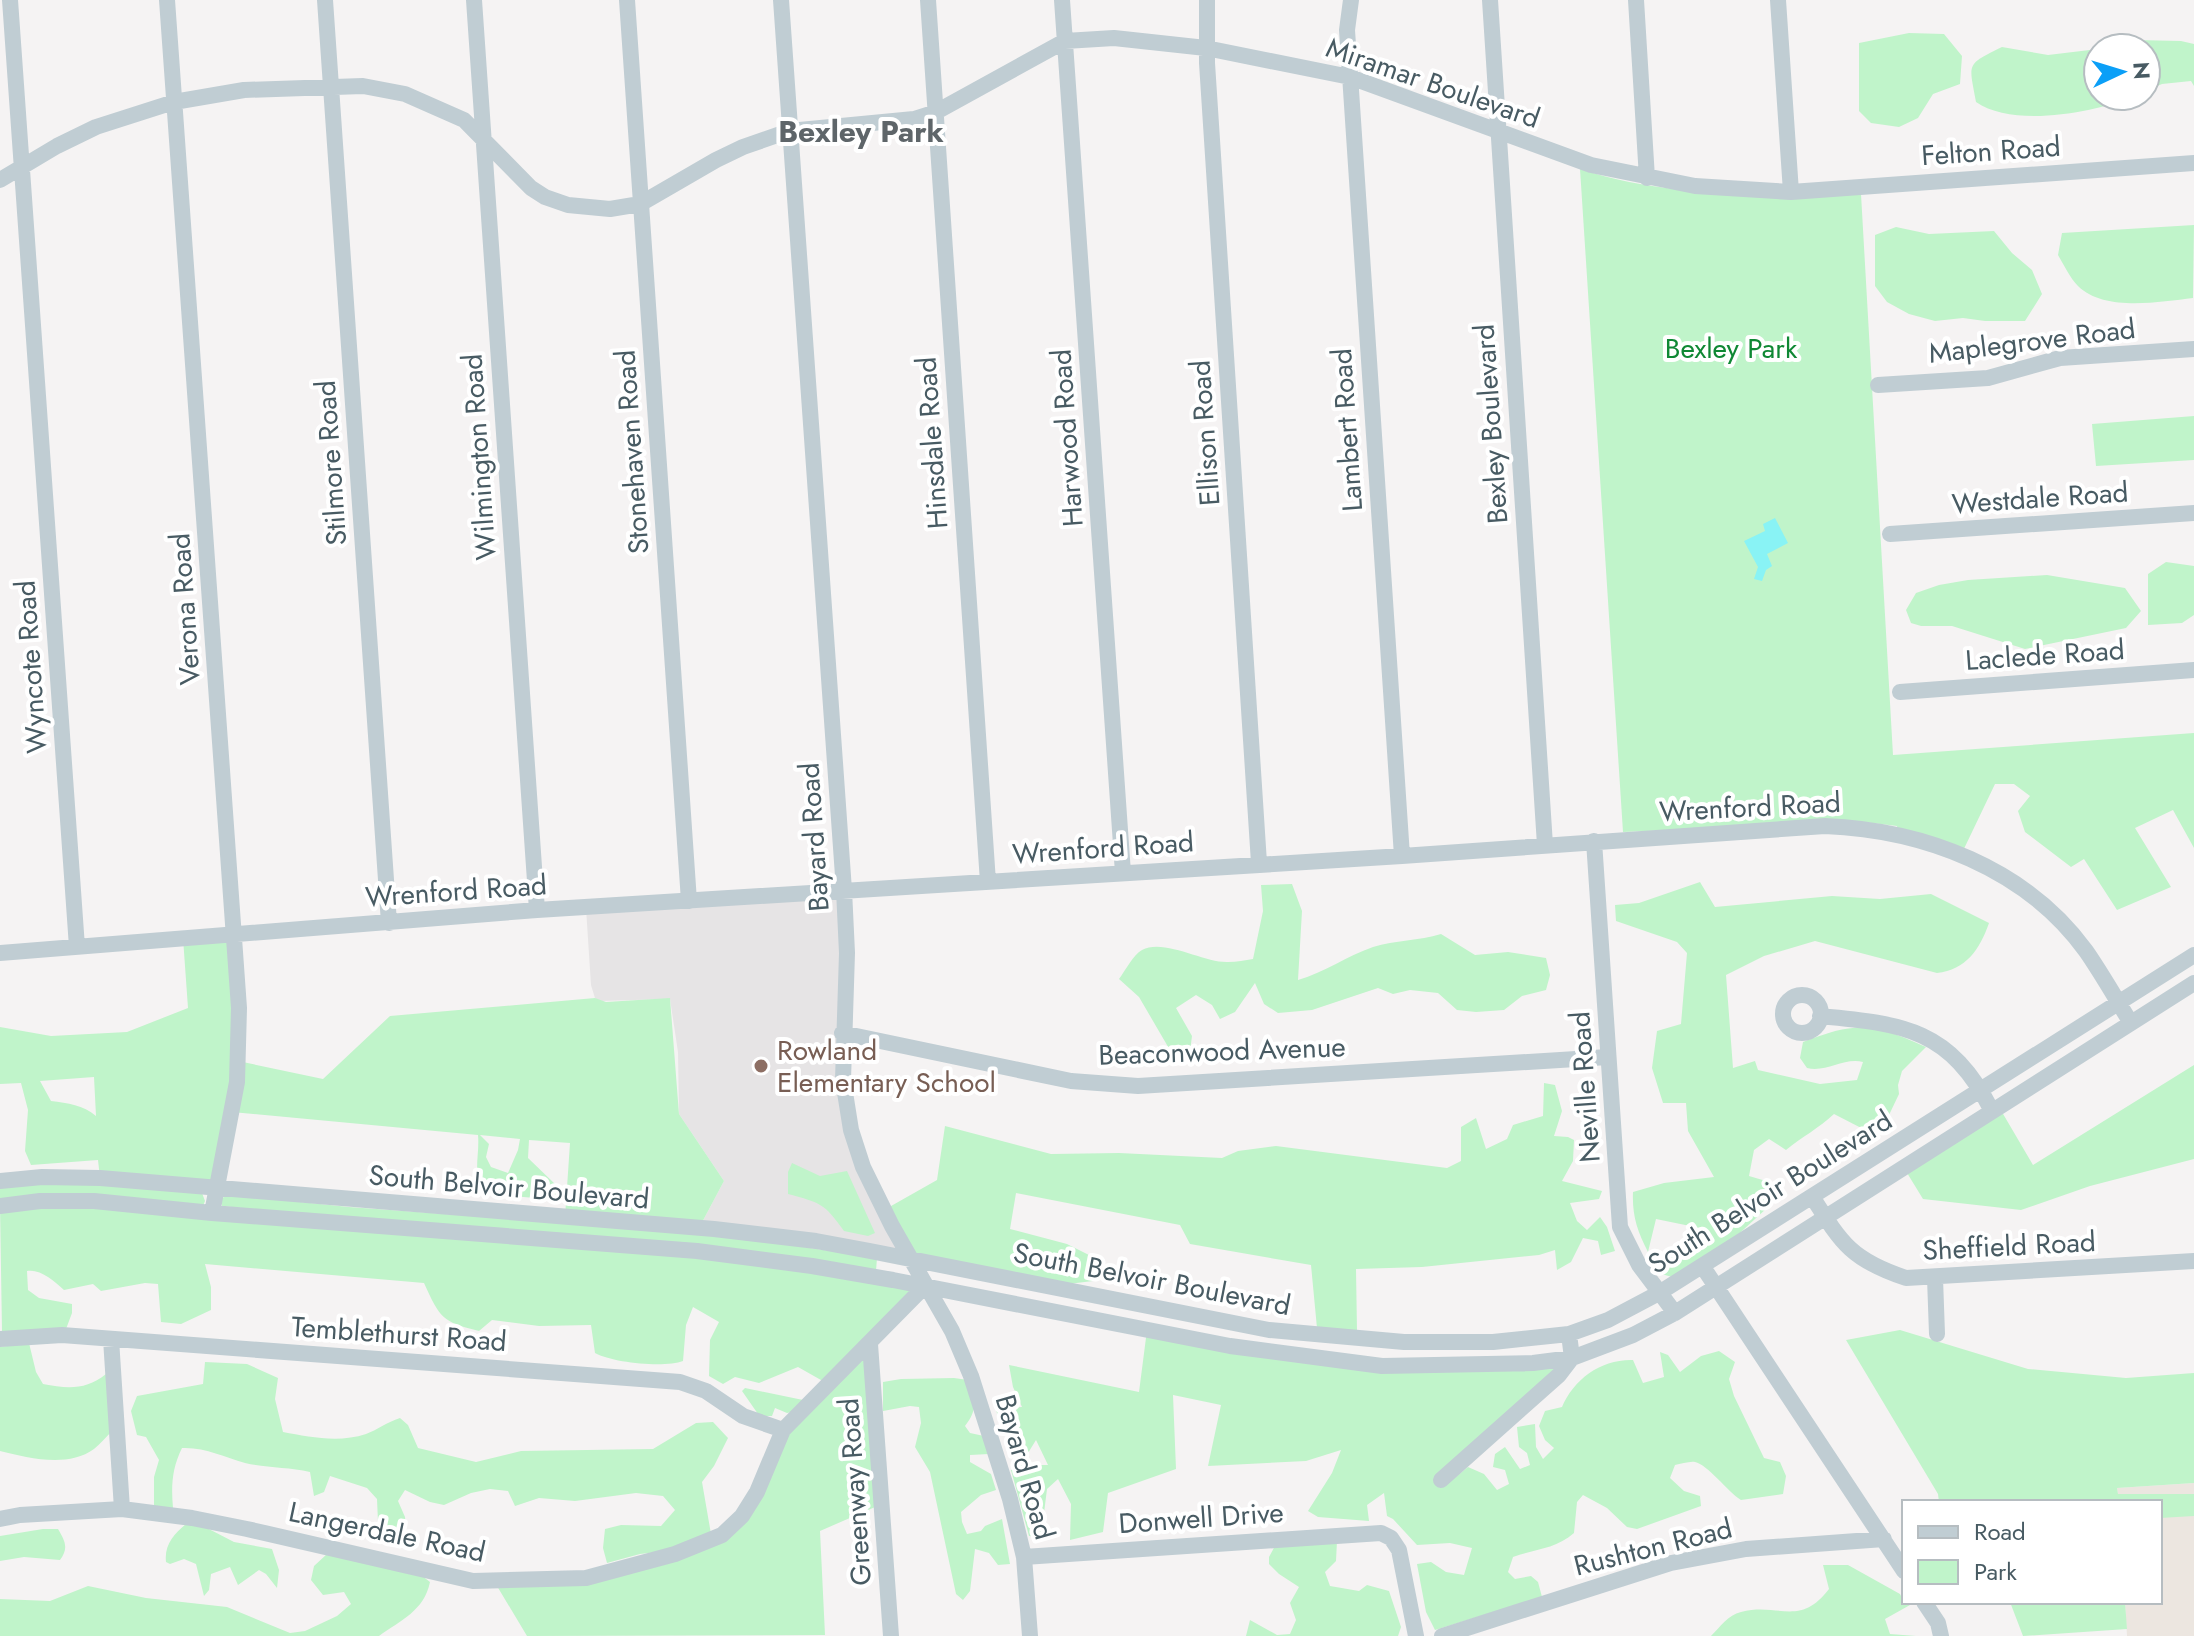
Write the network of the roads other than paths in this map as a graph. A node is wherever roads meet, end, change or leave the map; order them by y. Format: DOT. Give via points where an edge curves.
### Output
graph roads {
  1 [pos="10,0"];
  2 [pos="167,0"];
  3 [pos="325,0"];
  4 [pos="474,0"];
  5 [pos="627,0"];
  6 [pos="781,0"];
  7 [pos="928,0"];
  8 [pos="1062,0"];
  9 [pos="1207,0"];
  10 [pos="1351,0"];
  11 [pos="1490,0"];
  12 [pos="1636,0"];
  13 [pos="1778,0"];
  14 [pos="1065,41"];
  15 [pos="1206,48"];
  16 [pos="1350,77"];
  17 [pos="331,86"];
  18 [pos="174,102"];
  19 [pos="936,112"];
  20 [pos="1497,129"];
  21 [pos="789,131"];
  22 [pos="483,137"];
  23 [pos="2194,163"];
  24 [pos="23,165"];
  25 [pos="1647,178"];
  26 [pos="0,180"];
  27 [pos="1791,192"];
  28 [pos="640,204"];
  29 [pos="2194,349"];
  30 [pos="1878,385"];
  31 [pos="2194,513"];
  32 [pos="1890,534"];
  33 [pos="2194,670"];
  34 [pos="1900,692"];
  35 [pos="1594,841"];
  36 [pos="1545,845"];
  37 [pos="1402,856"];
  38 [pos="1259,863"];
  39 [pos="1123,873"];
  40 [pos="988,882"];
  41 [pos="844,890"];
  42 [pos="689,901"];
  43 [pos="537,910"];
  44 [pos="389,923"];
  45 [pos="234,934"];
  46 [pos="77,947"];
  47 [pos="0,953"];
  48 [pos="2194,955"];
  49 [pos="2194,983"];
  50 [pos="2118,1003"];
  51 [pos="1820,1016"];
  52 [pos="2131,1023"];
  53 [pos="842,1033"];
  54 [pos="1608,1057"];
  55 [pos="1981,1090"];
  56 [pos="1992,1111"];
  57 [pos="0,1181"];
  58 [pos="219,1187"];
  59 [pos="1813,1198"];
  60 [pos="0,1206"];
  61 [pos="212,1213"];
  62 [pos="1826,1218"];
  63 [pos="911,1260"];
  64 [pos="2194,1261"];
  65 [pos="1703,1267"];
  66 [pos="1935,1278"];
  67 [pos="925,1286"];
  68 [pos="1715,1286"];
  69 [pos="1659,1293"];
  70 [pos="1675,1313"];
  71 [pos="1569,1334"];
  72 [pos="1937,1334"];
  73 [pos="0,1339"];
  74 [pos="111,1339"];
  75 [pos="870,1344"];
  76 [pos="1572,1358"];
  77 [pos="783,1430"];
  78 [pos="1441,1480"];
  79 [pos="122,1509"];
  80 [pos="0,1519"];
  81 [pos="1884,1539"];
  82 [pos="1024,1557"];
  83 [pos="1902,1568"];
  84 [pos="1925,1604"];
  85 [pos="891,1636"];
  86 [pos="1030,1636"];
  87 [pos="1416,1636"];
  88 [pos="1442,1636"];
  89 [pos="1941,1636"];
  1 -- 24 [label="street, Wyncote Road"];
  2 -- 18 [label="street, Verona Road"];
  3 -- 17 [label="street, Stilmore Road"];
  4 -- 22 [label="street, Wilmington Road"];
  5 -- 28 [label="street, Stonehaven Road"];
  6 -- 21 [label="street, Bayard Road"];
  7 -- 19 [label="street, Hinsdale Road"];
  8 -- 14 [label="street, Harwood Road"];
  9 -- 15 [label="street, Ellison Road"];
  10 -- 16 [label="street, Lambert Road"];
  11 -- 20 [label="street, Bexley Boulevard"];
  12 -- 25 [label="street"];
  13 -- 27 [label="street"];
  14 -- 15 [label="street, Miramar Boulevard" via="1114,38"];
  14 -- 19 [label="street, Miramar Boulevard"];
  14 -- 39 [label="street, Harwood Road"];
  15 -- 16 [label="street, Miramar Boulevard"];
  15 -- 38 [label="street, Ellison Road"];
  16 -- 20 [label="street, Miramar Boulevard"];
  16 -- 37 [label="street, Lambert Road"];
  17 -- 18 [label="street, Miramar Boulevard" via="244,90"];
  17 -- 22 [label="street, Miramar Boulevard" via="405,94 464,120"];
  17 -- 44 [label="street, Stilmore Road"];
  18 -- 24 [label="street, Miramar Boulevard" via="96,127"];
  18 -- 45 [label="street, Verona Road"];
  19 -- 21 [label="street, Miramar Boulevard" via="914,119"];
  19 -- 40 [label="street, Hinsdale Road"];
  20 -- 25 [label="street, Miramar Boulevard" via="1591,165"];
  20 -- 36 [label="street, Bexley Boulevard"];
  21 -- 28 [label="street, Miramar Boulevard" via="716,160"];
  21 -- 41 [label="street, Bayard Road"];
  22 -- 28 [label="street, Miramar Boulevard" via="545,197 591,208"];
  22 -- 43 [label="street, Wilmington Road"];
  23 -- 27 [label="street, Felton Road"];
  24 -- 26 [label="street, Miramar Boulevard"];
  24 -- 46 [label="street, Wyncote Road"];
  25 -- 27 [label="street, Miramar Boulevard"];
  28 -- 42 [label="street, Stonehaven Road"];
  29 -- 30 [label="street, Maplegrove Road" via="2060,358 1988,378"];
  31 -- 32 [label="street, Westdale Road"];
  33 -- 34 [label="street, Laclede Road"];
  35 -- 36 [label="street, Wrenford Road"];
  35 -- 50 [label="street, Wrenford Road" via="1825,826 1903,835 2000,872 2043,905 2085,949"];
  35 -- 54 [label="street, Neville Road"];
  36 -- 37 [label="street, Wrenford Road"];
  37 -- 38 [label="street, Wrenford Road"];
  38 -- 39 [label="street, Wrenford Road"];
  39 -- 40 [label="street, Wrenford Road"];
  40 -- 41 [label="street, Wrenford Road"];
  41 -- 42 [label="street, Wrenford Road"];
  41 -- 53 [label="street, Bayard Road"];
  42 -- 43 [label="street, Wrenford Road"];
  43 -- 44 [label="street, Wrenford Road"];
  44 -- 45 [label="street, Wrenford Road"];
  45 -- 46 [label="street, Wrenford Road"];
  45 -- 58 [label="street, Verona Road" via="237,1082"];
  46 -- 47 [label="street, Wrenford Road"];
  48 -- 50 [label="street, South Belvoir Boulevard"];
  49 -- 52 [label="street, South Belvoir Boulevard"];
  50 -- 52 [label="street, Wrenford Road"];
  50 -- 55 [label="street, South Belvoir Boulevard"];
  51 -- 55 [label="street" via="1881,1021 1920,1032 1958,1057"];
  52 -- 56 [label="street, South Belvoir Boulevard"];
  53 -- 54 [label="street, Beaconwood Avenue" via="1071,1081 1138,1086"];
  53 -- 63 [label="street, Bayard Road" via="851,1130 863,1167"];
  54 -- 69 [label="street, Neville Road" via="1620,1227"];
  55 -- 56 [label="street"];
  55 -- 59 [label="street, South Belvoir Boulevard"];
  56 -- 62 [label="street, South Belvoir Boulevard"];
  57 -- 58 [label="street, South Belvoir Boulevard" via="100,1178"];
  58 -- 61 [label="street, Verona Road"];
  58 -- 63 [label="street, South Belvoir Boulevard" via="726,1230"];
  59 -- 62 [label="street, Sheffield Road"];
  59 -- 65 [label="street, South Belvoir Boulevard"];
  60 -- 61 [label="street, South Belvoir Boulevard" via="94,1201"];
  61 -- 67 [label="street, South Belvoir Boulevard" via="697,1251"];
  62 -- 66 [label="street, Sheffield Road" via="1842,1242 1874,1267 1906,1278"];
  62 -- 68 [label="street, South Belvoir Boulevard"];
  63 -- 67 [label="street, Bayard Road"];
  63 -- 71 [label="street, South Belvoir Boulevard" via="1269,1330 1404,1342 1493,1342"];
  64 -- 66 [label="street, Sheffield Road"];
  65 -- 68 [label="street"];
  65 -- 69 [label="street, South Belvoir Boulevard"];
  66 -- 72 [label="street"];
  67 -- 75 [label="street, Langerdale Road"];
  67 -- 76 [label="street, South Belvoir Boulevard" via="1230,1346 1382,1366 1491,1366"];
  67 -- 82 [label="street, Bayard Road" via="971,1376"];
  68 -- 70 [label="street, South Belvoir Boulevard"];
  68 -- 81 [label="street"];
  69 -- 70 [label="street, Neville Road"];
  69 -- 71 [label="street, South Belvoir Boulevard"];
  70 -- 76 [label="street, South Belvoir Boulevard"];
  71 -- 76 [label="street"];
  73 -- 74 [label="street, Temblethurst Road"];
  74 -- 77 [label="street, Temblethurst Road" via="680,1382 706,1391 743,1416"];
  74 -- 79 [label="street"];
  75 -- 77 [label="street, Langerdale Road"];
  75 -- 85 [label="street, Greenway Road"];
  76 -- 78 [label="street"];
  77 -- 79 [label="street, Langerdale Road" via="757,1492 722,1535 586,1578 473,1581 247,1529"];
  79 -- 80 [label="street, Langerdale Road"];
  81 -- 83 [label="street"];
  81 -- 88 [label="street, Rushton Road" via="1746,1549 1671,1563"];
  82 -- 86 [label="street, Bayard Road"];
  82 -- 87 [label="street, Donwell Drive" via="1381,1533 1399,1550"];
  84 -- 89 [label="street"];
}
